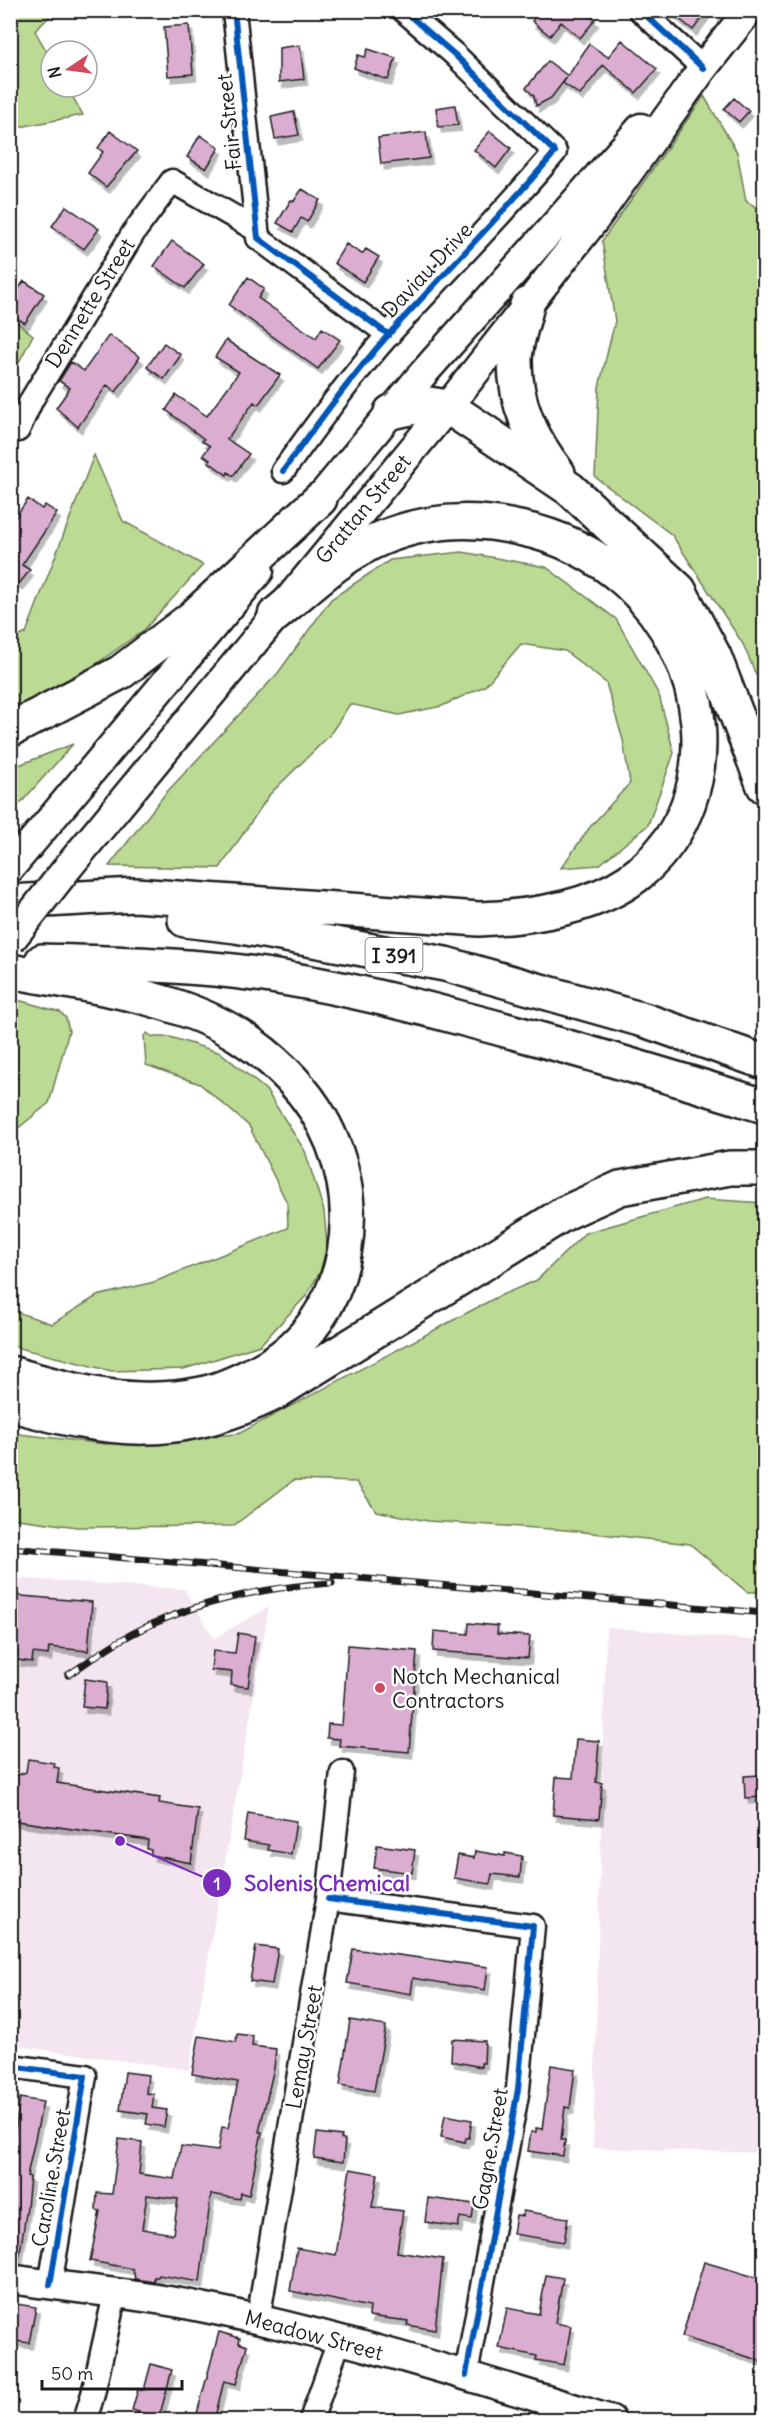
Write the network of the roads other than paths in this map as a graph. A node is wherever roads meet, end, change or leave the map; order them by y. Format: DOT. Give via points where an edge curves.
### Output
graph roads {
  1 [pos="403,10"];
  2 [pos="640,10"];
  3 [pos="749,10"];
  4 [pos="239,11"];
  5 [pos="703,68"];
  6 [pos="257,230"];
  7 [pos="527,305"];
  8 [pos="389,334"];
  9 [pos="448,407"];
  10 [pos="391,412"];
  11 [pos="18,430"];
  12 [pos="283,471"];
  13 [pos="570,489"];
  14 [pos="320,499"];
  15 [pos="275,615"];
  16 [pos="10,730"];
  17 [pos="765,786"];
  18 [pos="12,866"];
  19 [pos="10,902"];
  20 [pos="10,909"];
  21 [pos="10,941"];
  22 [pos="10,961"];
  23 [pos="10,971"];
  24 [pos="765,1062"];
  25 [pos="765,1106"];
  26 [pos="765,1168"];
  27 [pos="10,1373"];
  28 [pos="13,1405"];
  29 [pos="342,1772"];
  30 [pos="328,1899"];
  31 [pos="10,2067"];
  32 [pos="10,2279"];
  33 [pos="50,2285"];
  34 [pos="115,2294"];
  35 [pos="258,2320"];
  36 [pos="339,2341"];
  37 [pos="466,2375"];
  38 [pos="565,2414"];
  39 [pos="85,2421"];
  40 [pos="311,2421"];
  41 [pos="611,2421"];
  1 -- 8 [label="street, Daviau Drive" via="555,152 512,204"];
  2 -- 5 [label="street"];
  3 -- 5 [label="main road, Grattan Street"];
  4 -- 6 [label="street, Fair Street"];
  5 -- 7 [label="main road, Grattan Street" via="595,219"];
  5 -- 10 [label="main road, Grattan Street" via="632,137"];
  6 -- 8 [label="street" via="258,238"];
  6 -- 11 [label="street, Dennette Street" via="171,182 134,232 32,399"];
  7 -- 9 [label="main road, Grattan Street"];
  7 -- 13 [label="highway" via="515,359 518,395 539,448"];
  8 -- 12 [label="street, Daviau Drive"];
  9 -- 10 [label="highway" via="429,404"];
  9 -- 13 [label="highway"];
  9 -- 15 [label="main road, Grattan Street"];
  10 -- 14 [label="main road, Grattan Street"];
  13 -- 17 [label="highway" via="679,590 714,656"];
  14 -- 16 [label="highway" via="192,618 121,672"];
  14 -- 18 [label="main road, Grattan Street"];
  15 -- 19 [label="highway" via="359,549 419,526 491,522 565,542 606,566 639,594 663,626 681,660 698,710 701,744 697,778 685,816 653,861 625,883 576,904 522,916 479,920 135,895"];
  15 -- 21 [label="main road, Grattan Street, bridge"];
  20 -- 24 [label="highway, I 391" via="85,910 236,926 445,964 646,1021"];
  22 -- 25 [label="highway, I 391" via="145,963 234,971 320,985 559,1043"];
  23 -- 27 [label="highway" via="115,991 194,1013 239,1035 296,1083 315,1110 339,1165 348,1214 343,1264 315,1323 283,1356 238,1381 203,1394 130,1400 83,1393"];
  26 -- 28 [label="highway" via="730,1168 620,1188 574,1209 273,1394 226,1415 188,1425 135,1428 82,1422"];
  29 -- 30 [label="street, Lemay Street"];
  30 -- 35 [label="street, Lemay Street"];
  30 -- 37 [label="street, Gagne Street" via="533,1926 518,2089"];
  31 -- 33 [label="street, Caroline Street" via="86,2076"];
  32 -- 33 [label="main road, Meadow Street"];
  33 -- 34 [label="main road, Meadow Street"];
  34 -- 35 [label="main road, Meadow Street" via="188,2304"];
  34 -- 39 [label="street"];
  35 -- 36 [label="main road, Meadow Street"];
  36 -- 37 [label="main road, Meadow Street"];
  36 -- 40 [label="street"];
  37 -- 38 [label="main road, Meadow Street"];
  38 -- 41 [label="main road, Meadow Street"];
}
